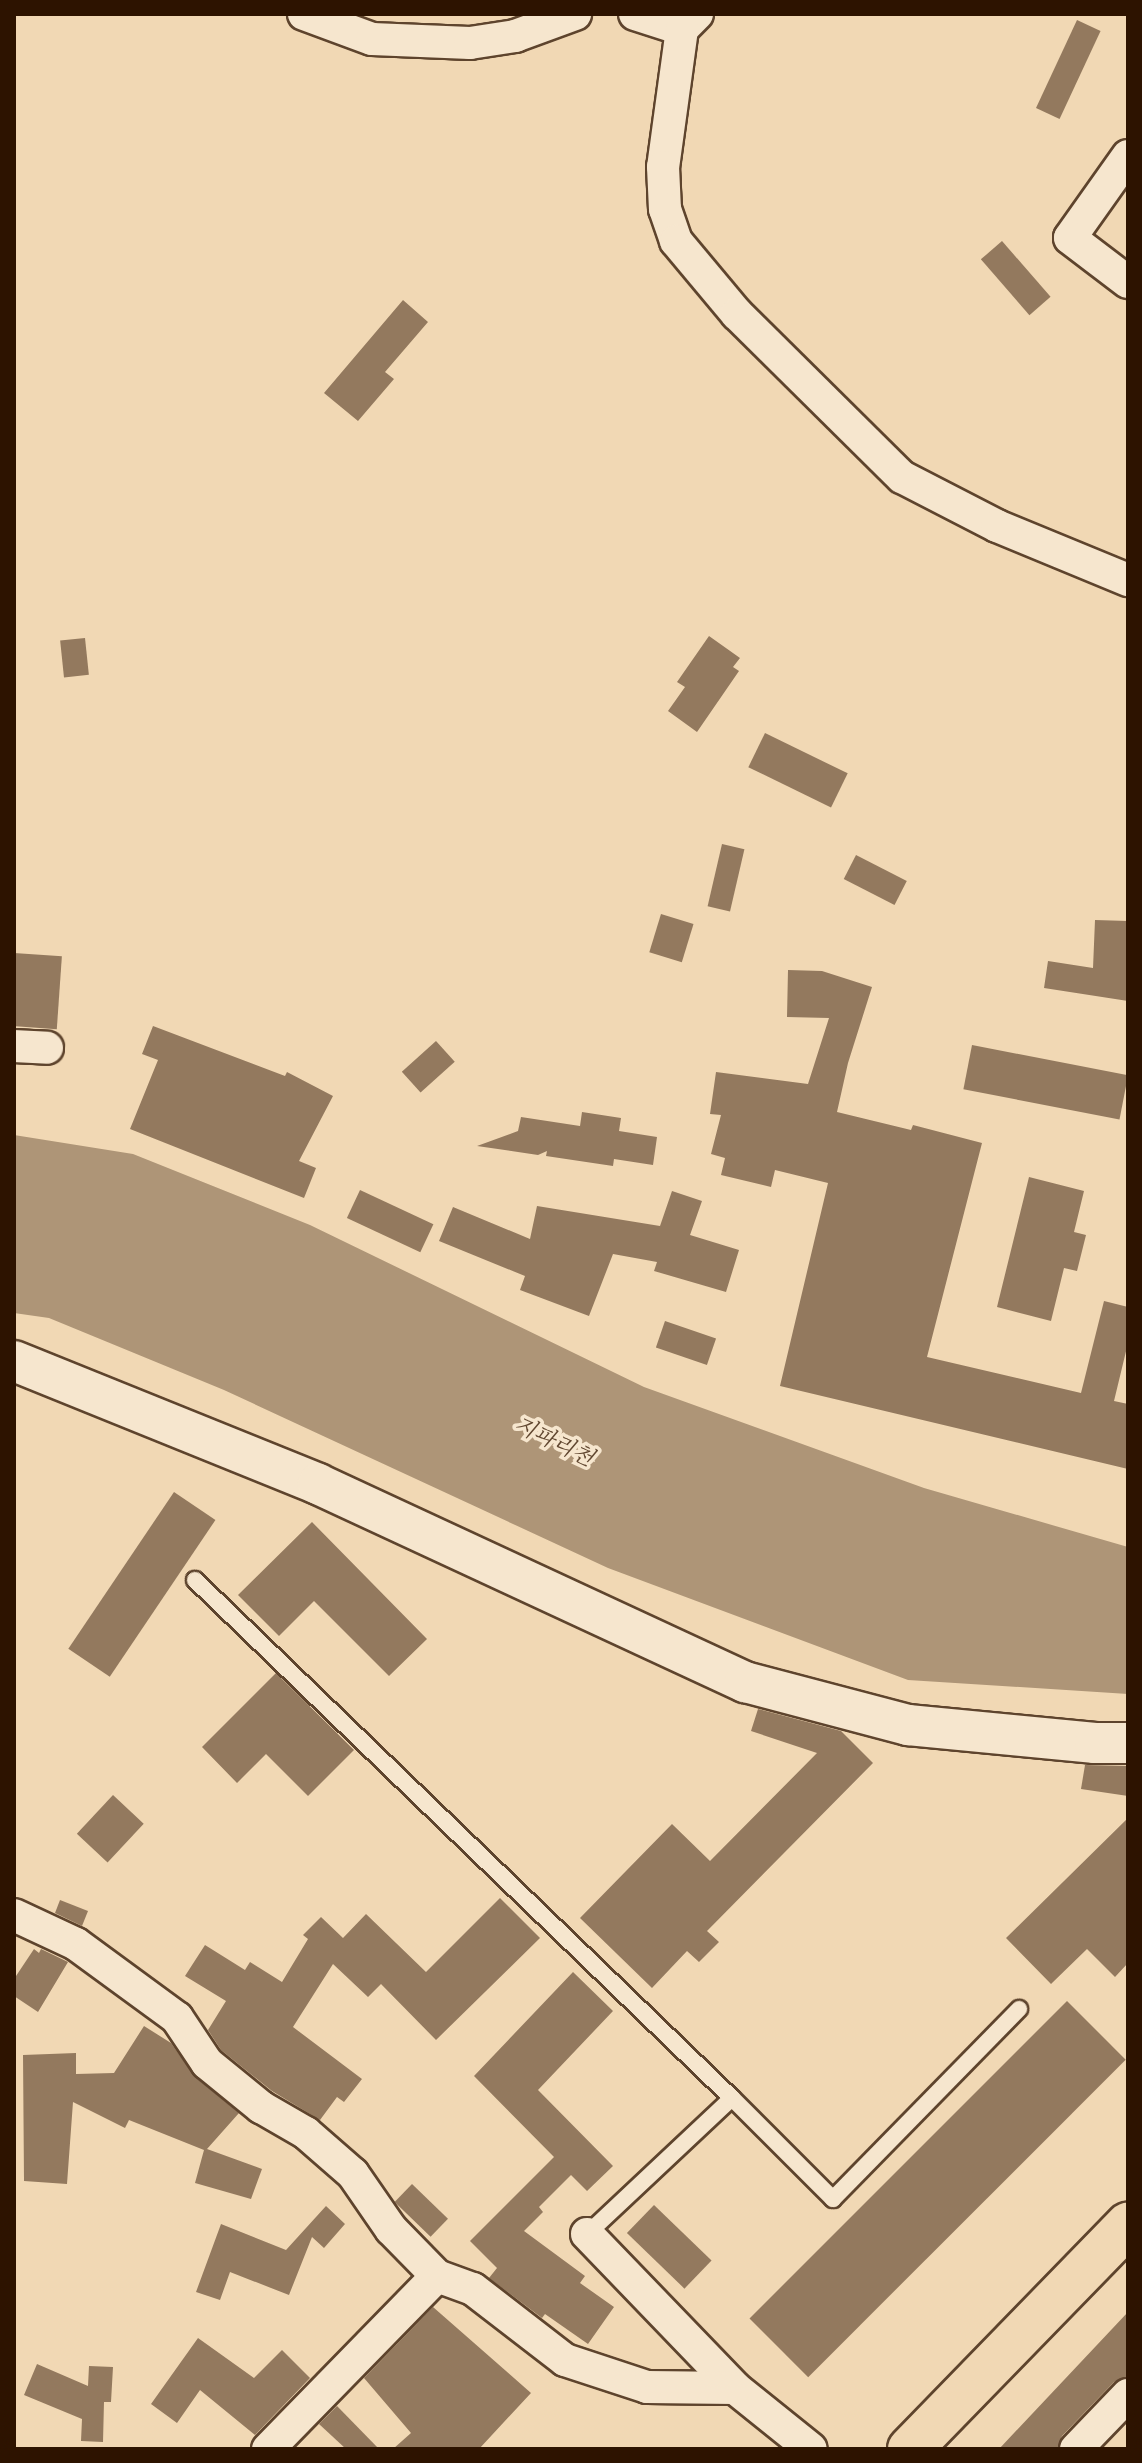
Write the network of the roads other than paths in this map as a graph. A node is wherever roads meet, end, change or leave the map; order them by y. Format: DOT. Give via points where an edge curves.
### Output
graph roads {
  1 [pos="304,14"];
  2 [pos="575,14"];
  3 [pos="635,14"];
  4 [pos="689,22"];
  5 [pos="1128,156"];
  6 [pos="1128,282"];
  7 [pos="1128,580"];
  8 [pos="14,1046"];
  9 [pos="47,1048"];
  10 [pos="14,1361"];
  11 [pos="195,1580"];
  12 [pos="1128,1743"];
  13 [pos="14,1915"];
  14 [pos="1019,2009"];
  15 [pos="732,2098"];
  16 [pos="1128,2225"];
  17 [pos="587,2234"];
  18 [pos="437,2276"];
  19 [pos="735,2388"];
  20 [pos="1128,2395"];
  21 [pos="268,2449"];
  22 [pos="811,2449"];
  23 [pos="910,2449"];
  24 [pos="1076,2449"];
  1 -- 2 [label="street" via="372,39 470,43 515,36"];
  3 -- 4 [label="street"];
  4 -- 7 [label="street" via="663,167 665,209 676,241 737,314 902,477 997,526"];
  5 -- 6 [label="street" via="1070,238"];
  8 -- 9 [label="street"];
  10 -- 12 [label="street" via="318,1484 745,1682 908,1725"];
  11 -- 15 [label="lane"];
  13 -- 18 [label="street" via="76,1944 177,2018 207,2063 261,2107 306,2133 353,2174 391,2229"];
  14 -- 15 [label="lane" via="833,2199"];
  15 -- 17 [label="lane"];
  16 -- 23 [label="main road"];
  17 -- 19 [label="street"];
  18 -- 19 [label="street" via="473,2289 565,2360 647,2387"];
  18 -- 21 [label="street"];
  19 -- 22 [label="street"];
  20 -- 24 [label="street"];
}
